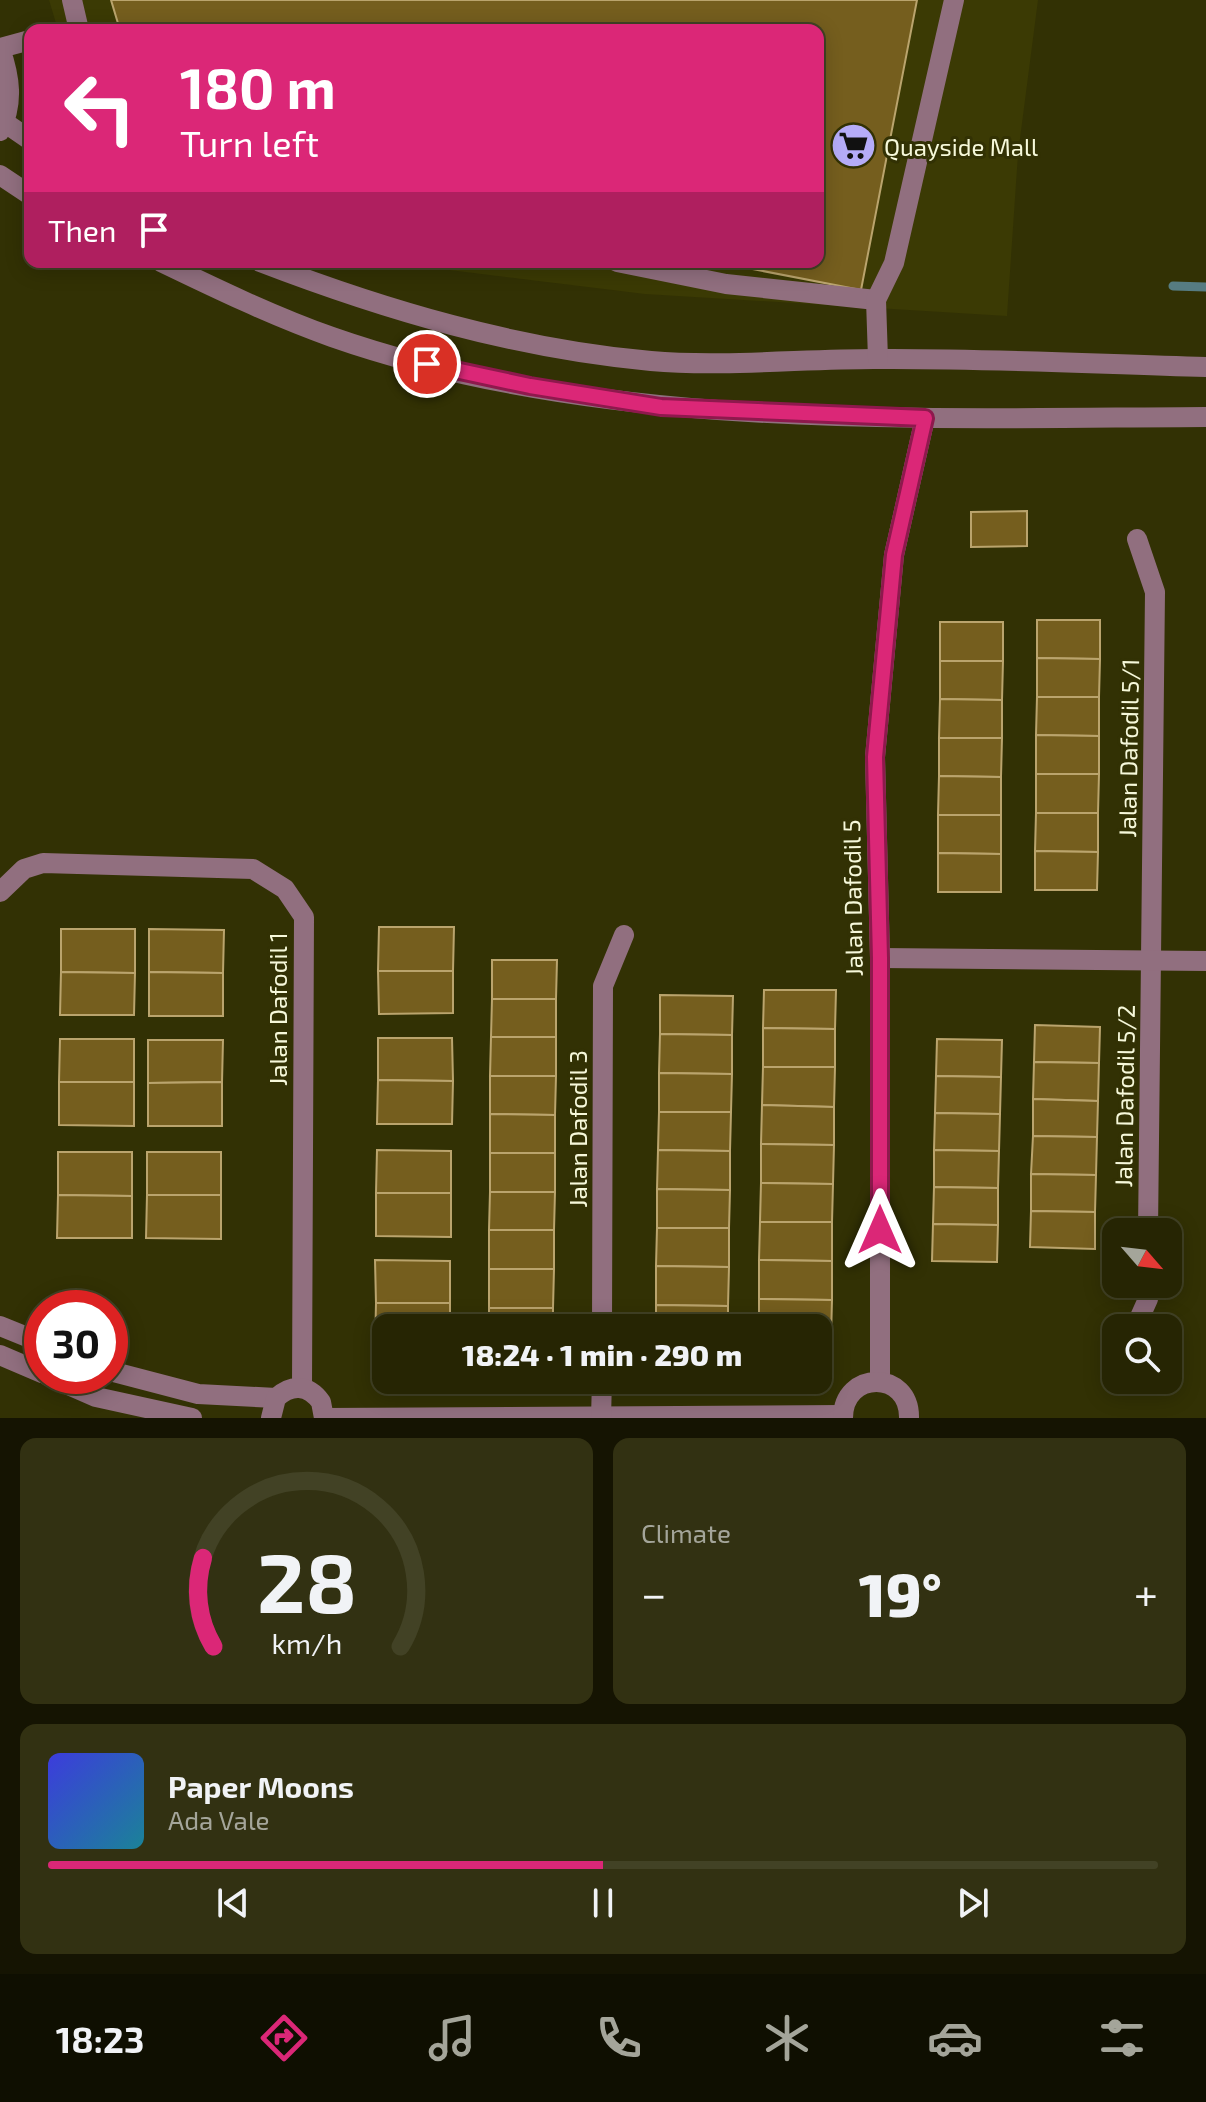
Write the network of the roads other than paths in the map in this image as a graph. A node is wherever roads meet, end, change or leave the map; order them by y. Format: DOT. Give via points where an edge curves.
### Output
graph roads {
  1 [pos="72,0"];
  2 [pos="954,0"];
  3 [pos="73,24"];
  4 [pos="24,42"];
  5 [pos="0,48"];
  6 [pos="2,126"];
  7 [pos="24,137"];
  8 [pos="0,175"];
  9 [pos="24,191"];
  10 [pos="173,268"];
  11 [pos="276,268"];
  12 [pos="647,268"];
  13 [pos="876,300"];
  14 [pos="878,359"];
  15 [pos="1206,367"];
  16 [pos="1206,417"];
  17 [pos="925,418"];
  18 [pos="1137,539"];
  19 [pos="0,892"];
  20 [pos="624,935"];
  21 [pos="880,958"];
  22 [pos="1152,960"];
  23 [pos="1206,961"];
  24 [pos="1148,1218"];
  25 [pos="602,1314"];
  26 [pos="0,1326"];
  27 [pos="24,1336"];
  28 [pos="0,1355"];
  29 [pos="24,1365"];
  30 [pos="128,1376"];
  31 [pos="880,1381"];
  32 [pos="302,1387"];
  33 [pos="89,1394"];
  34 [pos="602,1394"];
  35 [pos="273,1408"];
  36 [pos="601,1416"];
  37 [pos="843,1416"];
  38 [pos="192,1418"];
  39 [pos="324,1418"];
  40 [pos="909,1418"];
  1 -- 3 [label="street"];
  2 -- 13 [label="street" via="894,263"];
  4 -- 5 [label="street"];
  5 -- 6 [label="street" via="10,97"];
  6 -- 7 [label="street"];
  8 -- 9 [label="street"];
  10 -- 17 [label="street" via="335,338 530,386 661,407"];
  11 -- 14 [label="street" via="444,323 539,345 653,361"];
  12 -- 13 [label="street" via="726,284"];
  13 -- 14 [label="street"];
  14 -- 15 [label="street"];
  16 -- 17 [label="street"];
  17 -- 21 [label="street, Jalan Dafodil 5" via="894,555 875,757"];
  18 -- 22 [label="street, Jalan Dafodil 5/1" via="1155,592"];
  19 -- 32 [label="street, Jalan Dafodil 1" via="24,869 43,863 253,869 285,889 304,917"];
  20 -- 25 [label="street, Jalan Dafodil 3" via="603,986"];
  21 -- 22 [label="street"];
  21 -- 31 [label="street, Jalan Dafodil 5"];
  22 -- 23 [label="street"];
  22 -- 24 [label="street, Jalan Dafodil 5/2"];
  26 -- 27 [label="street"];
  28 -- 29 [label="street"];
  30 -- 35 [label="street"];
  31 -- 37 [label="street" via="857,1386 846,1399"];
  31 -- 40 [label="street" via="904,1395"];
  32 -- 35 [label="street" via="292,1388"];
  32 -- 39 [label="street" via="321,1402"];
  33 -- 38 [label="street"];
  34 -- 36 [label="street"];
  36 -- 37 [label="street"];
  36 -- 39 [label="street"];
}
